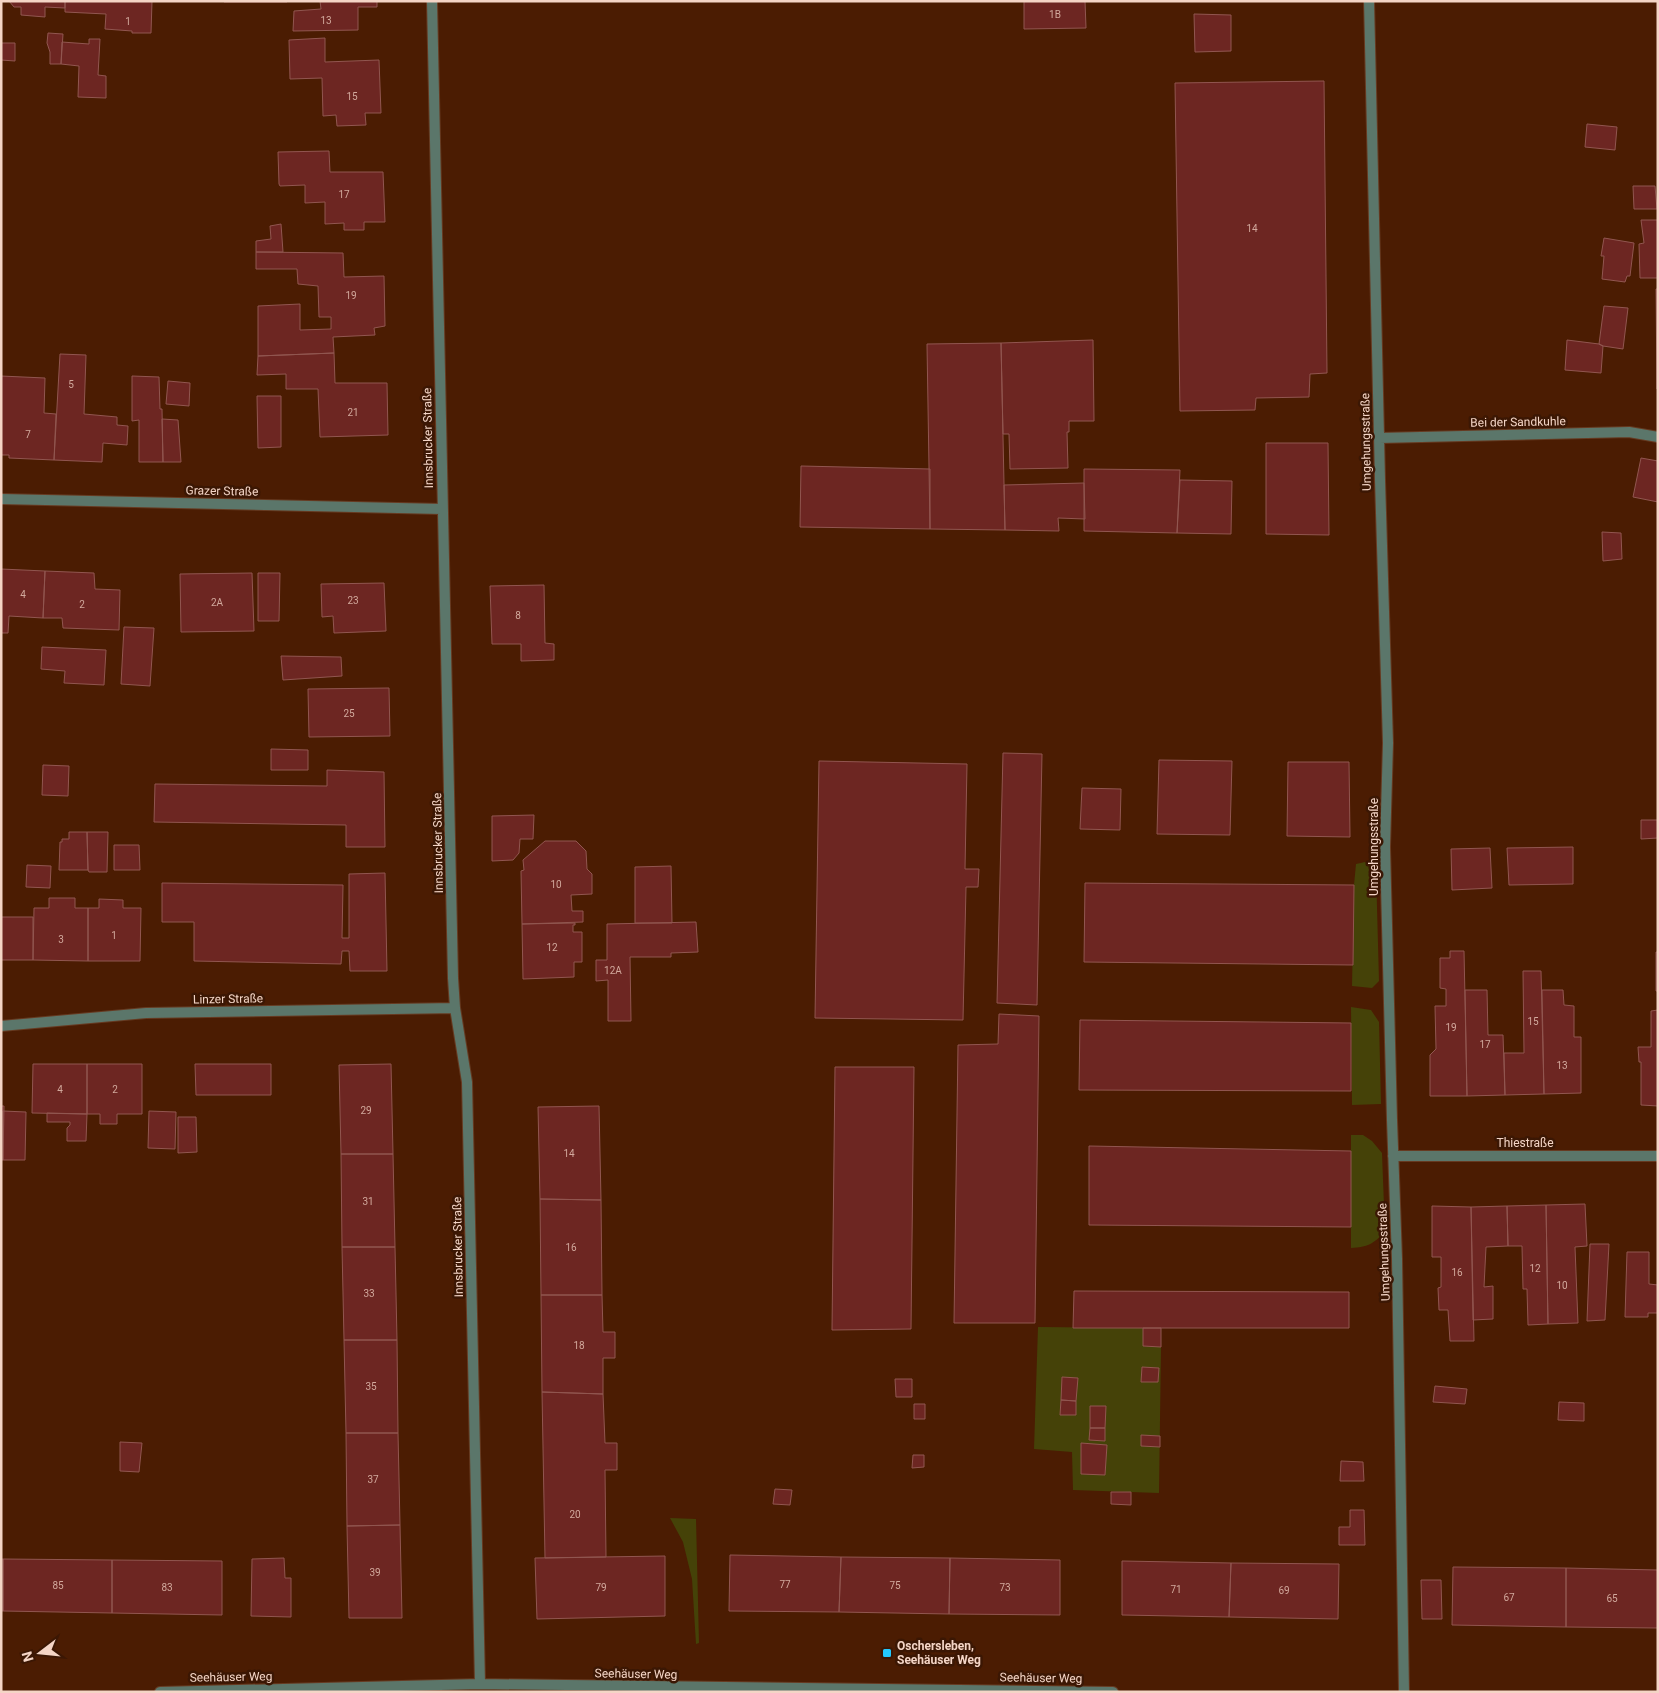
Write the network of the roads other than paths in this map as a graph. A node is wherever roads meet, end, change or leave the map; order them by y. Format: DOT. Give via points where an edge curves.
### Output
graph roads {
  1 [pos="432,1"];
  2 [pos="1369,1"];
  3 [pos="1658,437"];
  4 [pos="1379,438"];
  5 [pos="1,499"];
  6 [pos="442,509"];
  7 [pos="455,1008"];
  8 [pos="1,1026"];
  9 [pos="1393,1156"];
  10 [pos="1658,1156"];
  11 [pos="480,1684"];
  12 [pos="688,1689"];
  13 [pos="160,1692"];
  14 [pos="1113,1692"];
  15 [pos="1404,1692"];
  1 -- 6 [label="street, Innsbrucker Straße"];
  2 -- 4 [label="street, Umgehungsstraße"];
  3 -- 4 [label="street, Bei der Sandkuhle" via="1629,432"];
  4 -- 9 [label="street, Umgehungsstraße" via="1388,743 1386,847"];
  5 -- 6 [label="street, Grazer Straße"];
  6 -- 7 [label="street, Innsbrucker Straße"];
  7 -- 8 [label="street, Linzer Straße" via="146,1013"];
  7 -- 11 [label="street, Innsbrucker Straße" via="467,1082"];
  9 -- 10 [label="street, Thiestraße"];
  9 -- 15 [label="street, Umgehungsstraße"];
  11 -- 12 [label="street, Seehäuser Weg"];
  11 -- 13 [label="street, Seehäuser Weg"];
  12 -- 14 [label="street, Seehäuser Weg"];
}
